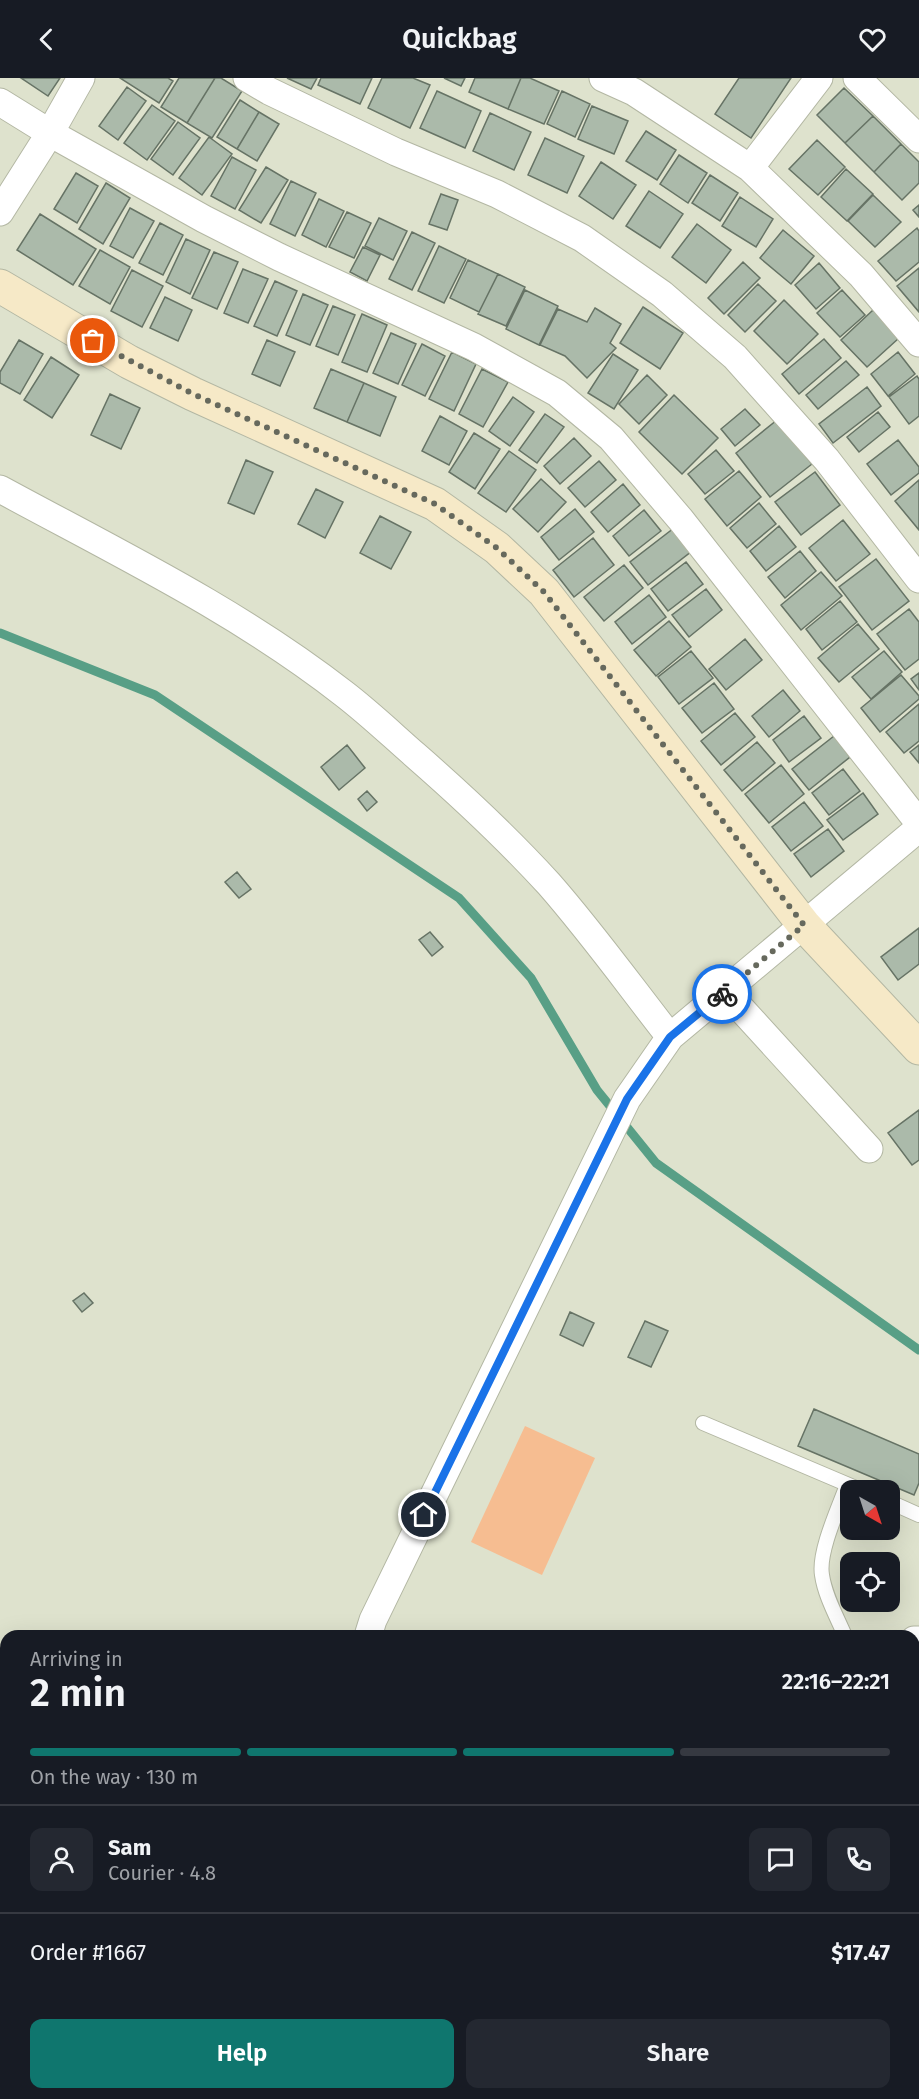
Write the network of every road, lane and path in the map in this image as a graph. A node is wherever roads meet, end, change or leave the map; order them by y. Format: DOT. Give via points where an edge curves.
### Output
graph roads {
  1 [pos="81,78"];
  2 [pos="247,78"];
  3 [pos="603,78"];
  4 [pos="819,78"];
  5 [pos="857,78"];
  6 [pos="640,85"];
  7 [pos="0,102"];
  8 [pos="50,133"];
  9 [pos="919,139"];
  10 [pos="750,168"];
  11 [pos="0,212"];
  12 [pos="0,286"];
  13 [pos="919,343"];
  14 [pos="0,489"];
  15 [pos="919,579"];
  16 [pos="919,823"];
  17 [pos="919,828"];
  18 [pos="804,925"];
  19 [pos="725,991"];
  20 [pos="670,1037"];
  21 [pos="919,1048"];
  22 [pos="869,1149"];
  23 [pos="703,1423"];
  24 [pos="840,1482"];
  25 [pos="840,1505"];
  26 [pos="900,1506"];
  27 [pos="919,1515"];
  28 [pos="370,1630"];
  29 [pos="843,1630"];
  1 -- 8 [label="street"];
  2 -- 15 [label="street" via="396,152 497,194 582,238 662,294 735,357 827,460"];
  3 -- 6 [label="street"];
  4 -- 10 [label="street"];
  5 -- 9 [label="street"];
  6 -- 10 [label="street"];
  7 -- 8 [label="street"];
  8 -- 11 [label="street"];
  8 -- 16 [label="street" via="204,219 474,347 557,393 611,438 681,520"];
  10 -- 13 [label="street" via="861,274"];
  12 -- 18 [label="street" via="129,362 435,504 497,548 544,592"];
  14 -- 20 [label="street" via="197,597 343,693 507,840 578,920"];
  17 -- 18 [label="street"];
  18 -- 19 [label="street"];
  18 -- 21 [label="street"];
  19 -- 20 [label="street"];
  19 -- 22 [label="street"];
  20 -- 28 [label="street" via="627,1099"];
  23 -- 24 [label="lane"];
  25 -- 29 [label="lane" via="822,1556 821,1572"];
  26 -- 27 [label="lane"];
}
